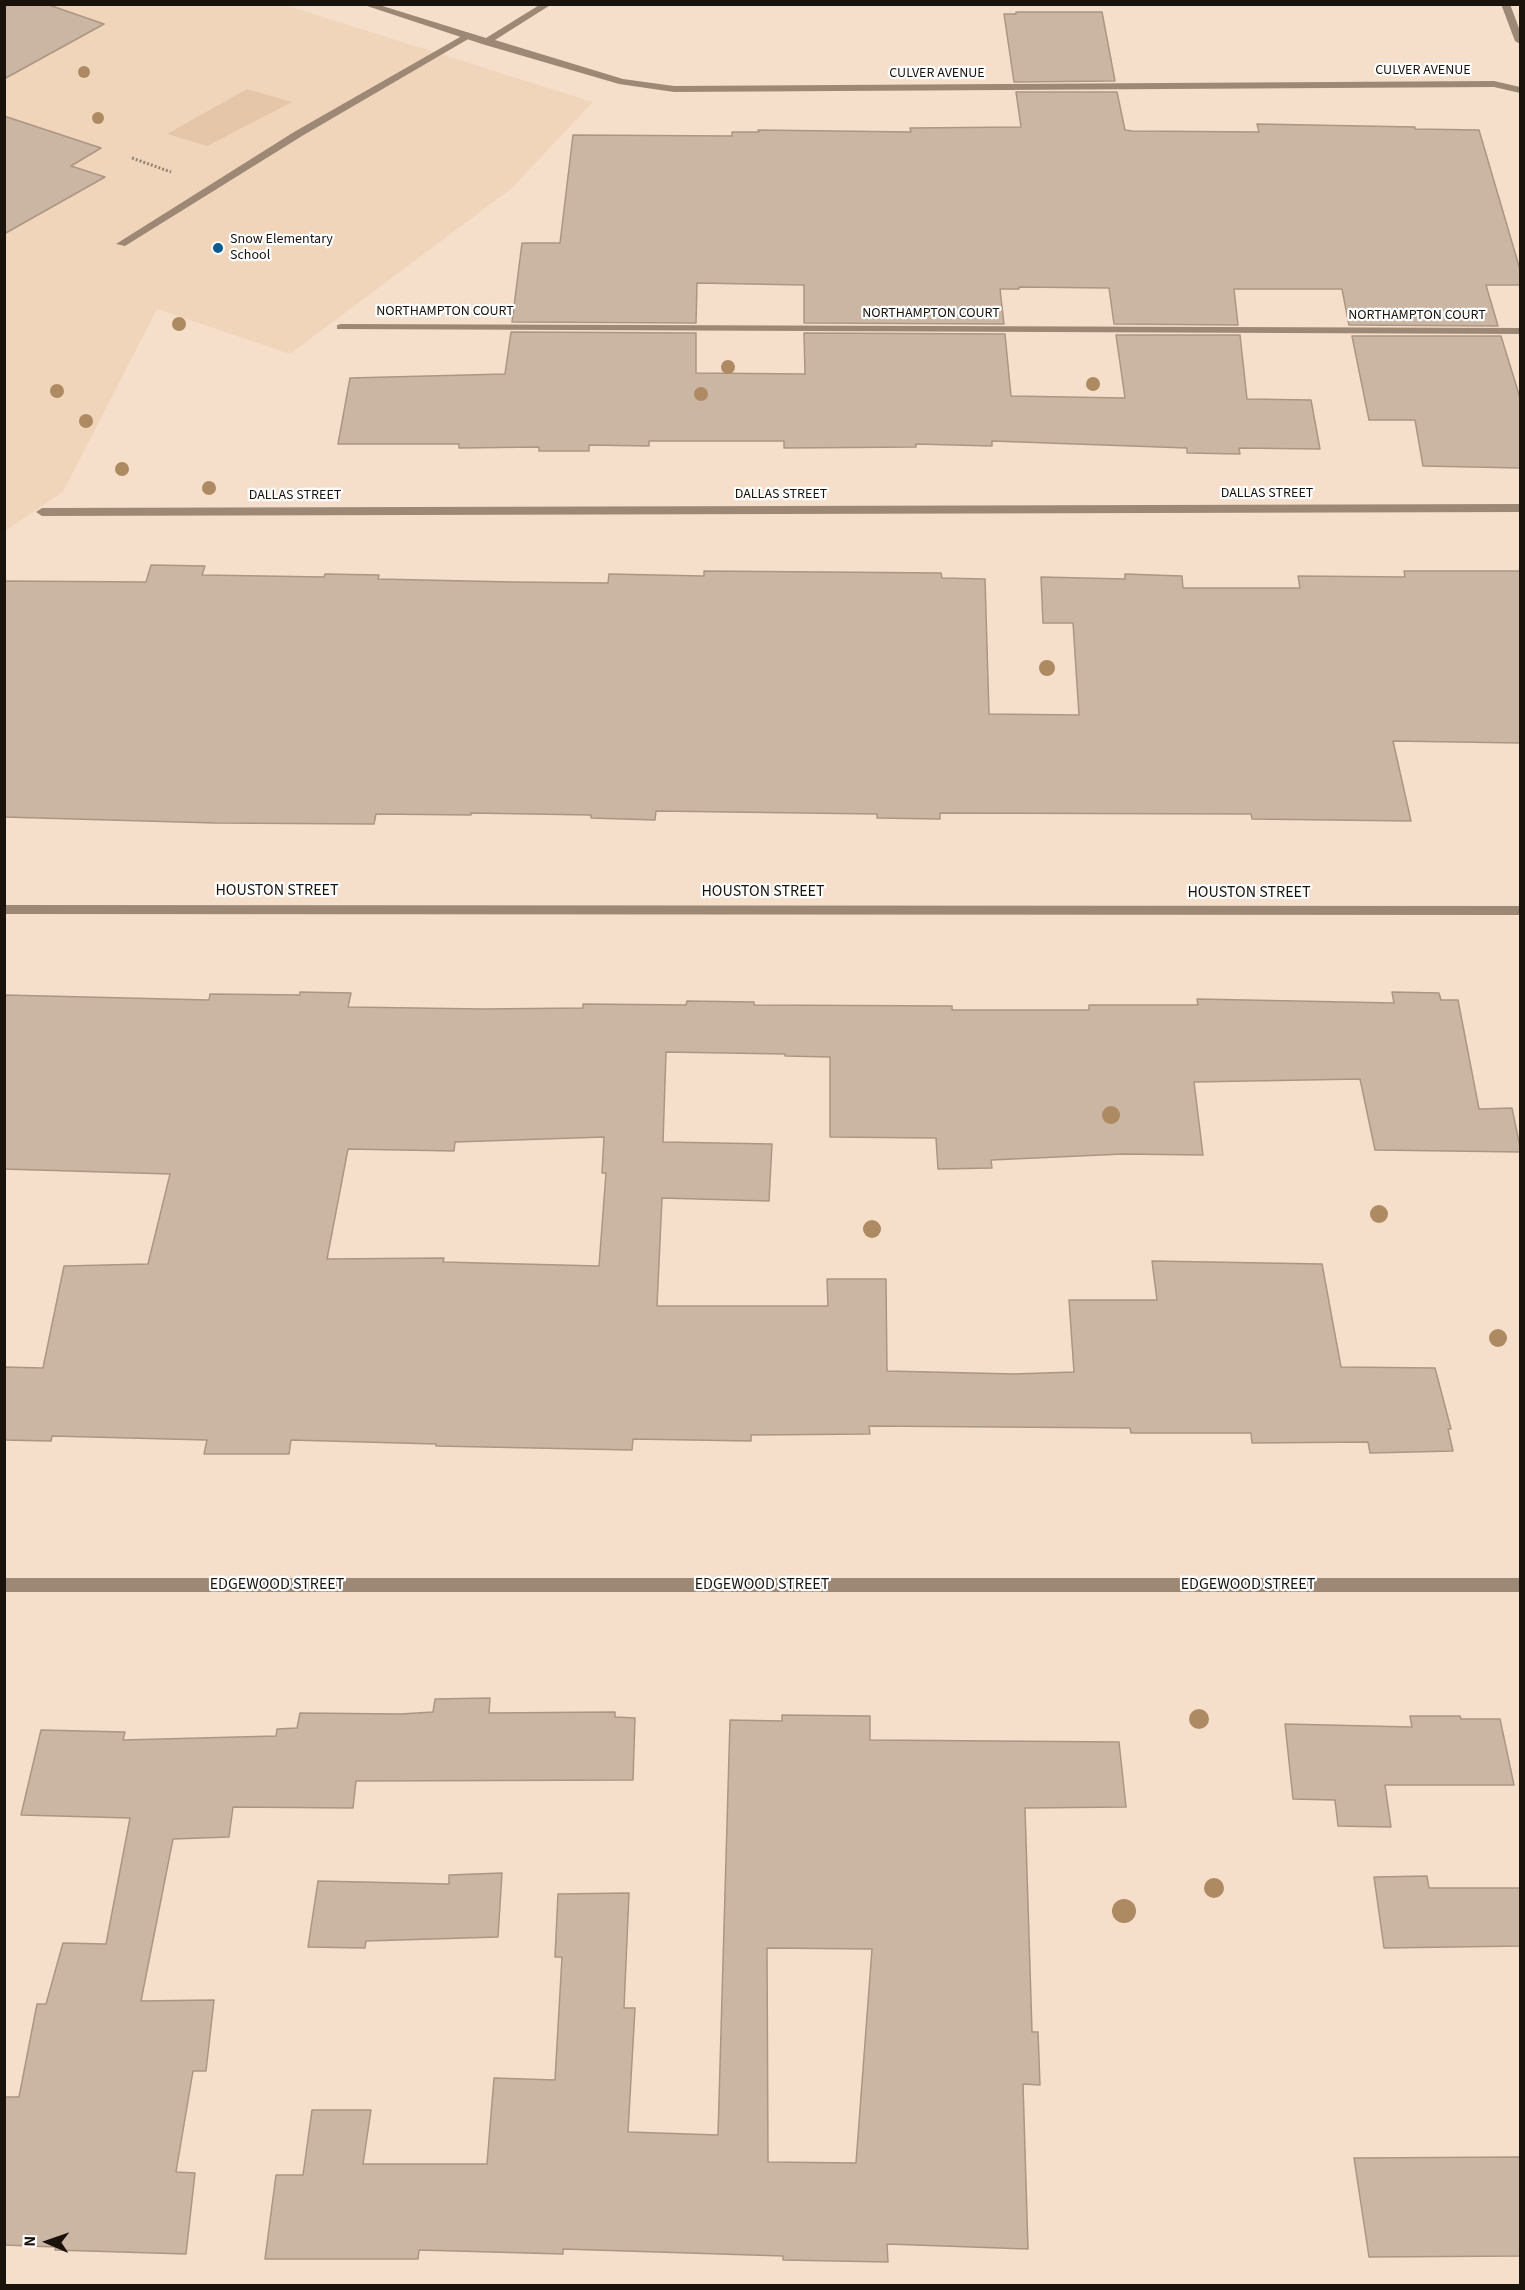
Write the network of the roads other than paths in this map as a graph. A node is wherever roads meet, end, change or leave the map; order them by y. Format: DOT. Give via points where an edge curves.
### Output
graph roads {
  1 [pos="365,4"];
  2 [pos="548,4"];
  3 [pos="1505,4"];
  4 [pos="467,36"];
  5 [pos="1521,41"];
  6 [pos="485,42"];
  7 [pos="1521,90"];
  8 [pos="121,244"];
  9 [pos="341,327"];
  10 [pos="1521,332"];
  11 [pos="1521,508"];
  12 [pos="42,512"];
  13 [pos="4,909"];
  14 [pos="1521,911"];
  15 [pos="4,1585"];
  16 [pos="1521,1586"];
  1 -- 4 [label="street, CULVER AVENUE"];
  2 -- 6 [label="street"];
  3 -- 5 [label="street"];
  4 -- 6 [label="street, CULVER AVENUE"];
  4 -- 8 [label="street" via="298,134"];
  6 -- 7 [label="street, CULVER AVENUE" via="622,82 674,89 1494,84"];
  9 -- 10 [label="street, NORTHAMPTON COURT"];
  11 -- 12 [label="street, DALLAS STREET"];
  13 -- 14 [label="street, HOUSTON STREET"];
  15 -- 16 [label="street, EDGEWOOD STREET"];
}
